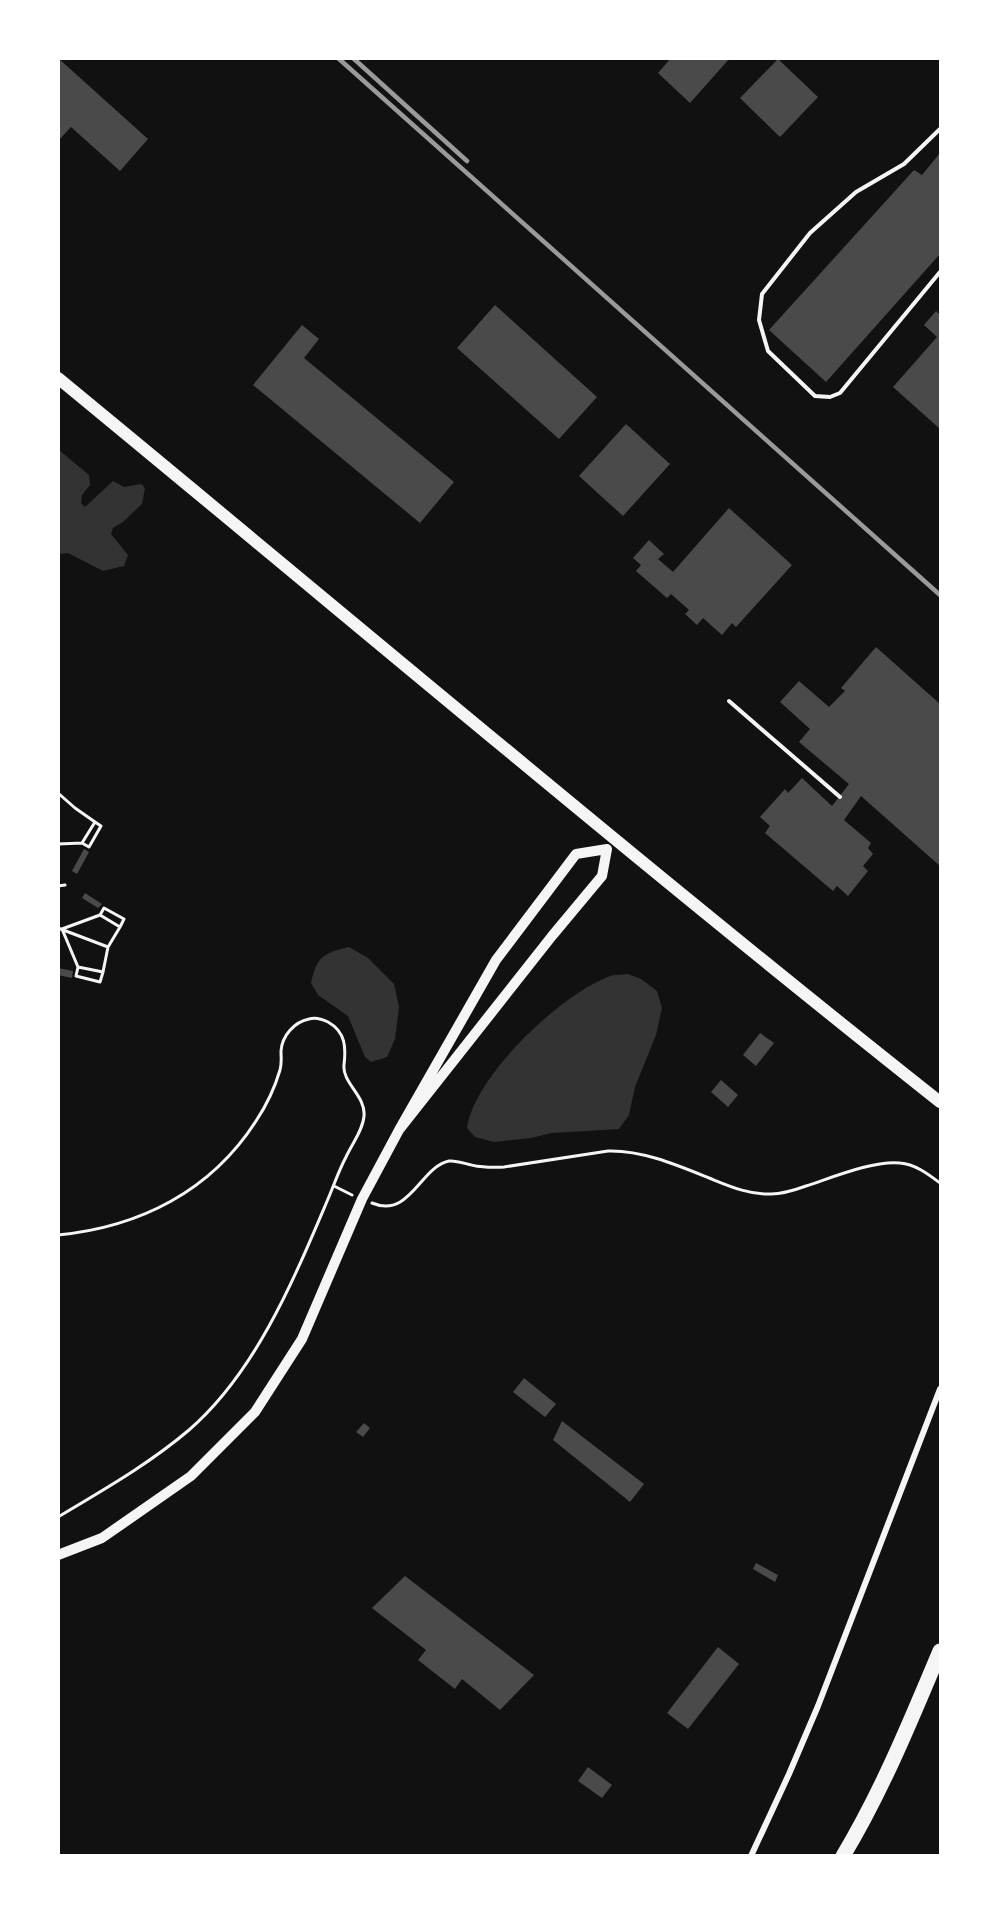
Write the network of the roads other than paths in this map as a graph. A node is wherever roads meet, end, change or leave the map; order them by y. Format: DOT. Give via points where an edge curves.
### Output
graph roads {
  1 [pos="940,129"];
  2 [pos="940,272"];
  3 [pos="58,378"];
  4 [pos="729,701"];
  5 [pos="840,797"];
  6 [pos="611,845"];
  7 [pos="940,1102"];
  8 [pos="399,1130"];
  9 [pos="940,1389"];
  10 [pos="58,1555"];
  11 [pos="940,1651"];
  12 [pos="751,1856"];
  13 [pos="843,1856"];
  1 -- 2 [label="lane" via="904,164 856,192 810,233 762,294 759,320 768,351 815,396 840,393"];
  3 -- 6 [label="main road" via="337,607"];
  4 -- 5 [label="lane"];
  6 -- 7 [label="main road"];
  6 -- 8 [label="street" via="602,876"];
  6 -- 8 [label="street" via="576,854 496,960"];
  8 -- 10 [label="street" via="362,1199 302,1339 255,1412 191,1476 102,1538"];
  9 -- 12 [label="street" via="818,1706"];
  11 -- 13 [label="highway" via="887,1773"];
}
